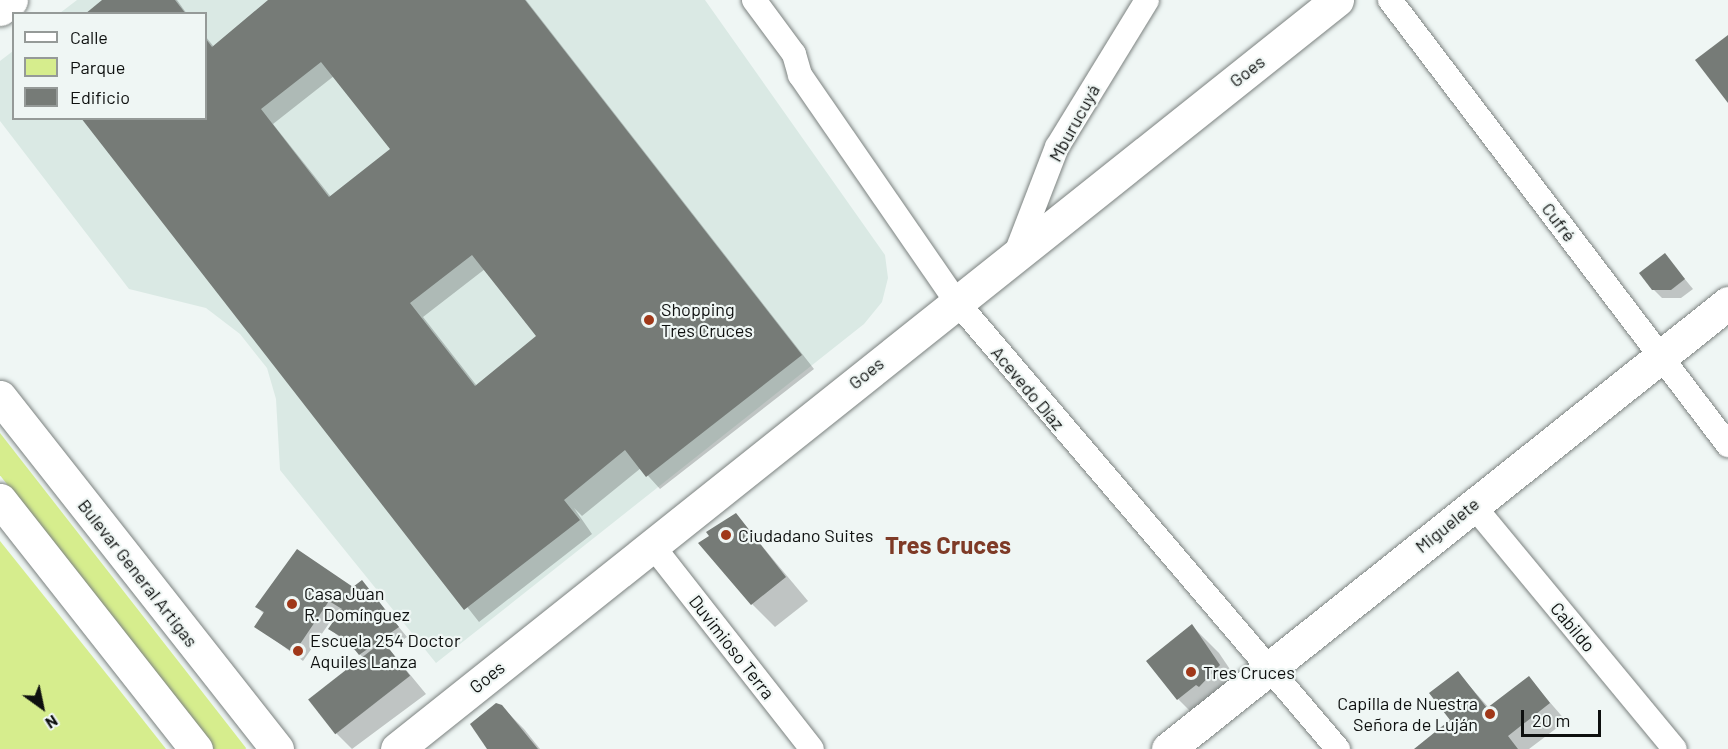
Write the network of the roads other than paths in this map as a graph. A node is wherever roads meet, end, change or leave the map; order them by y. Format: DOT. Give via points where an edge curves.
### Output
graph roads {
  1 [pos="11,0"];
  2 [pos="754,0"];
  3 [pos="1147,0"];
  4 [pos="1337,0"];
  5 [pos="1389,0"];
  6 [pos="0,9"];
  7 [pos="1016,252"];
  8 [pos="956,301"];
  9 [pos="1728,303"];
  10 [pos="1661,355"];
  11 [pos="0,397"];
  12 [pos="1728,445"];
  13 [pos="0,500"];
  14 [pos="1472,504"];
  15 [pos="652,545"];
  16 [pos="1271,668"];
  17 [pos="196,749"];
  18 [pos="276,749"];
  19 [pos="397,749"];
  20 [pos="812,749"];
  21 [pos="1168,749"];
  22 [pos="1338,749"];
  23 [pos="1675,749"];
  1 -- 6 [label="street"];
  2 -- 8 [label="street, Acevedo Díaz" via="794,54 800,75"];
  3 -- 7 [label="street, Mburucuyá" via="1057,147"];
  4 -- 7 [label="street, Goes"];
  5 -- 10 [label="street, Cufré"];
  7 -- 8 [label="street, Goes"];
  8 -- 15 [label="street, Goes"];
  8 -- 16 [label="street, Acevedo Díaz"];
  9 -- 10 [label="street, Miguelete"];
  10 -- 12 [label="street, Cufré"];
  10 -- 14 [label="street, Miguelete"];
  11 -- 18 [label="street, Bulevar General Artigas"];
  13 -- 17 [label="street"];
  14 -- 16 [label="street, Miguelete"];
  14 -- 23 [label="street, Cabildo"];
  15 -- 19 [label="street, Goes"];
  15 -- 20 [label="street, Duvimioso Terra"];
  16 -- 21 [label="street, Miguelete"];
  16 -- 22 [label="street, Acevedo Díaz"];
}
